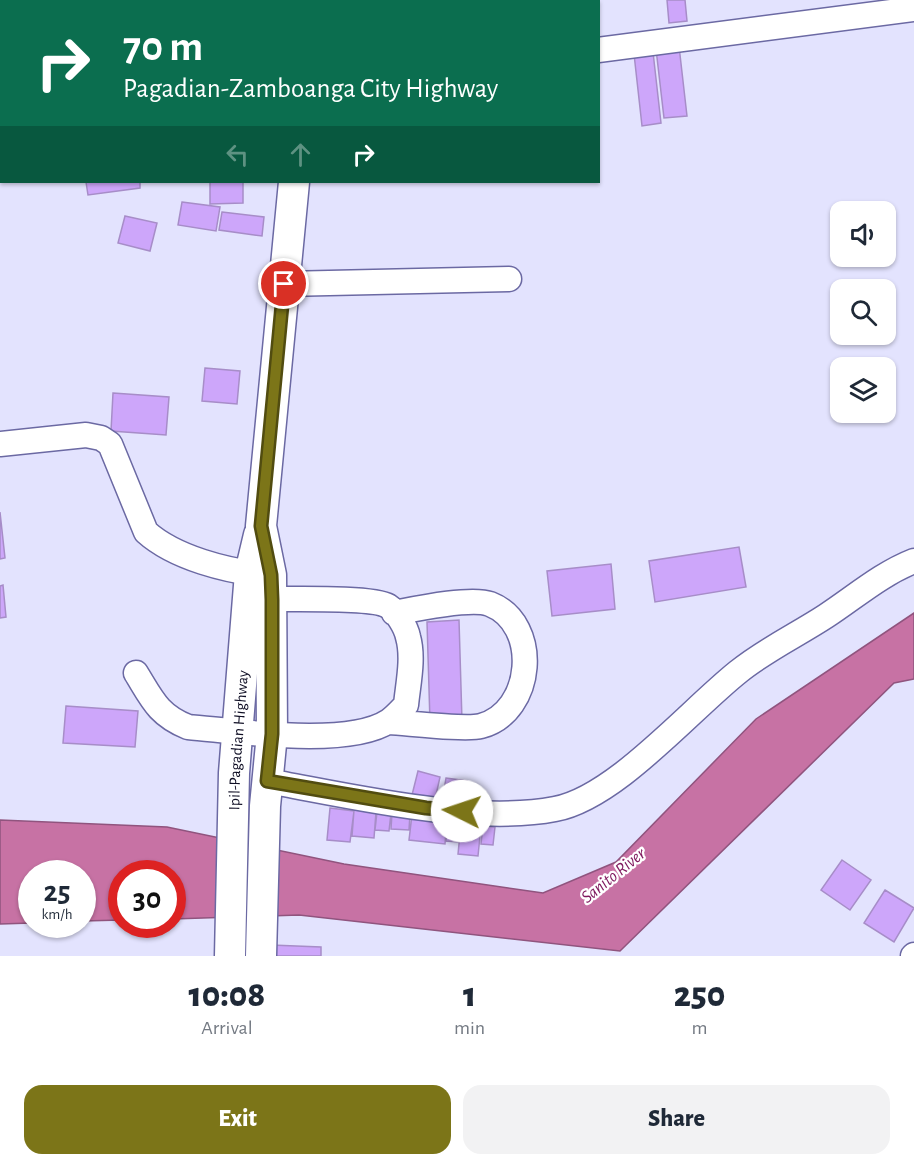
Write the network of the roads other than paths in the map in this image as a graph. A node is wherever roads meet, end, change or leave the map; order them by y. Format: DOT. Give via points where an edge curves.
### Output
graph roads {
  1 [pos="914,9"];
  2 [pos="600,50"];
  3 [pos="294,183"];
  4 [pos="509,279"];
  5 [pos="284,284"];
  6 [pos="0,444"];
  7 [pos="914,561"];
  8 [pos="260,587"];
  9 [pos="394,613"];
  10 [pos="136,673"];
  11 [pos="389,722"];
  12 [pos="238,732"];
  13 [pos="272,734"];
  14 [pos="266,793"];
  15 [pos="261,949"];
  16 [pos="230,950"];
  1 -- 2 [label="street"];
  3 -- 5 [label="main road, Ipil-Pagadian Highway"];
  4 -- 5 [label="street"];
  5 -- 8 [label="main road, Ipil-Pagadian Highway" via="261,526"];
  6 -- 8 [label="street" via="86,435 100,438 110,444 146,532 172,551"];
  7 -- 14 [label="street" via="886,574 737,672 655,746 582,800 528,813 498,813"];
  8 -- 9 [label="street" via="387,606"];
  8 -- 12 [label="main road, Ipil-Pagadian Highway"];
  8 -- 13 [label="main road"];
  9 -- 11 [label="street" via="408,636 410,664 406,705"];
  9 -- 11 [label="street" via="450,604 488,603 510,616 520,636 526,674 515,700 497,718 480,727"];
  10 -- 12 [label="street" via="157,708 170,719 188,727"];
  11 -- 13 [label="street" via="322,736"];
  12 -- 13 [label="street"];
  12 -- 16 [label="main road, Ipil-Pagadian Highway"];
  13 -- 14 [label="main road"];
  14 -- 15 [label="main road"];
}
